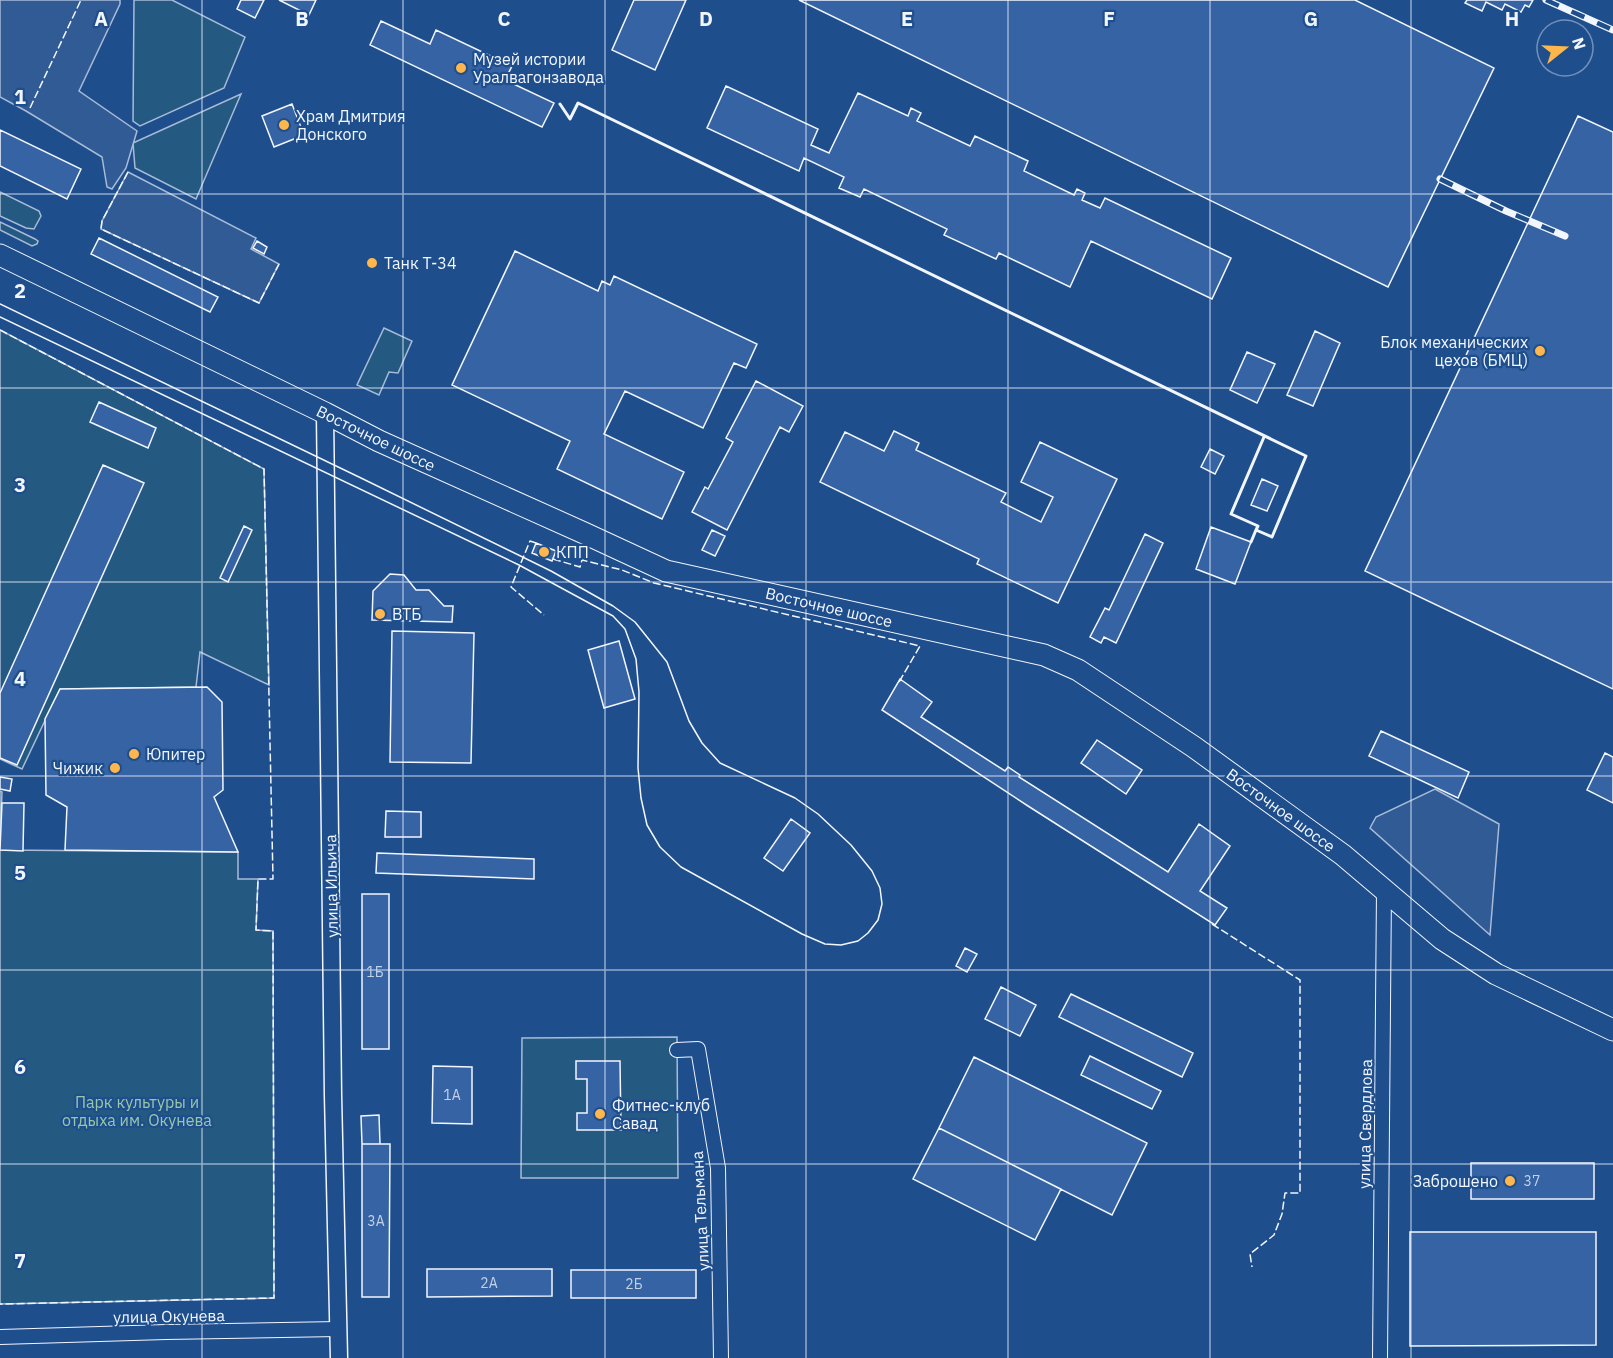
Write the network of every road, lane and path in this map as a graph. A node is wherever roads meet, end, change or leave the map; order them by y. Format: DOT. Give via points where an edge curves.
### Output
graph roads {
  1 [pos="0,255"];
  2 [pos="325,413"];
  3 [pos="1384,889"];
  4 [pos="1613,1030"];
  5 [pos="677,1050"];
  6 [pos="338,1329"];
  7 [pos="0,1337"];
  8 [pos="339,1358"];
  9 [pos="721,1358"];
  10 [pos="1380,1358"];
  1 -- 2 [label="main road, Восточное шоссе"];
  2 -- 3 [label="main road, Восточное шоссе" via="666,571 1044,655 1078,670 1194,747"];
  2 -- 6 [label="street, улица Ильича"];
  3 -- 4 [label="main road, Восточное шоссе" via="1442,939 1496,974"];
  3 -- 10 [label="street, улица Свердлова"];
  5 -- 9 [label="street, улица Тельмана" via="698,1049 718,1168"];
  6 -- 7 [label="street, улица Окунева"];
  6 -- 8 [label="street, улица Ильича"];
}
